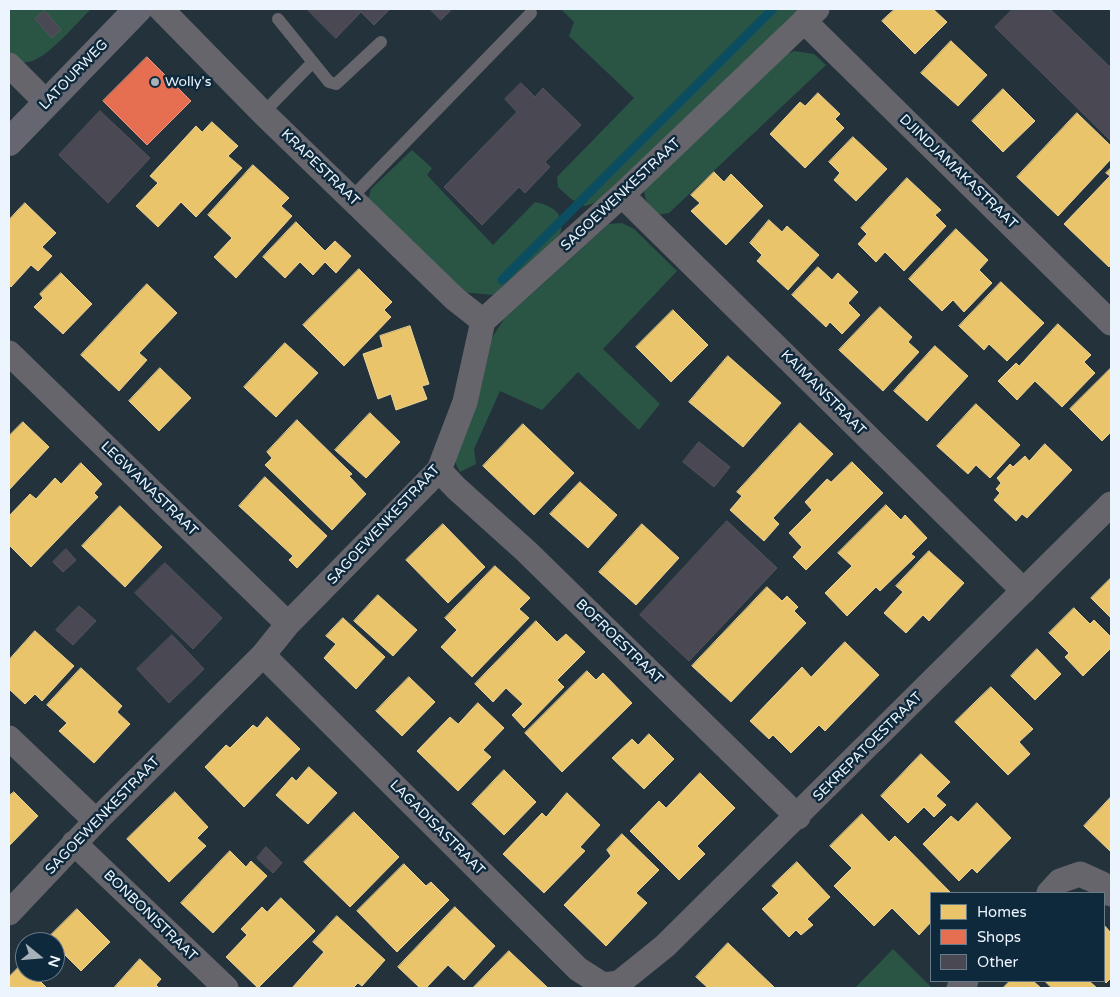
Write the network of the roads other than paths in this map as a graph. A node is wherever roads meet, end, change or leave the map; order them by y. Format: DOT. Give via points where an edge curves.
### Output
graph roads {
  1 [pos="138,9"];
  2 [pos="161,9"];
  3 [pos="531,12"];
  4 [pos="810,15"];
  5 [pos="278,19"];
  6 [pos="382,42"];
  7 [pos="312,63"];
  8 [pos="9,65"];
  9 [pos="47,103"];
  10 [pos="262,112"];
  11 [pos="9,142"];
  12 [pos="622,195"];
  13 [pos="351,198"];
  14 [pos="483,321"];
  15 [pos="1111,323"];
  16 [pos="9,353"];
  17 [pos="439,470"];
  18 [pos="1111,504"];
  19 [pos="1024,591"];
  20 [pos="288,624"];
  21 [pos="263,655"];
  22 [pos="9,738"];
  23 [pos="798,817"];
  24 [pos="96,821"];
  25 [pos="74,844"];
  26 [pos="1107,889"];
  27 [pos="1050,892"];
  28 [pos="9,913"];
  29 [pos="619,983"];
  30 [pos="226,988"];
  1 -- 9 [label="main road, LATOURWEG"];
  2 -- 10 [label="street, KRAPESTRAAT"];
  3 -- 13 [label="lane"];
  4 -- 12 [label="street, SAGOEWENKESTRAAT"];
  4 -- 15 [label="street, DJINDJAMAKASTRAAT"];
  5 -- 7 [label="lane"];
  6 -- 7 [label="lane" via="336,84 329,82"];
  7 -- 10 [label="lane"];
  8 -- 9 [label="street"];
  9 -- 11 [label="main road, LATOURWEG"];
  10 -- 13 [label="street, KRAPESTRAAT"];
  12 -- 14 [label="street, SAGOEWENKESTRAAT"];
  12 -- 19 [label="street, KAIMANSTRAAT"];
  13 -- 14 [label="street, KRAPESTRAAT" via="455,299"];
  14 -- 17 [label="street, SAGOEWENKESTRAAT" via="465,402"];
  16 -- 20 [label="street, LEGWANASTRAAT"];
  17 -- 20 [label="street, SAGOEWENKESTRAAT"];
  17 -- 23 [label="street, BOFROESTRAAT"];
  18 -- 19 [label="street, SEKREPATOESTRAAT"];
  19 -- 23 [label="street, SEKREPATOESTRAAT"];
  20 -- 21 [label="street, SAGOEWENKESTRAAT"];
  21 -- 24 [label="street, SAGOEWENKESTRAAT"];
  21 -- 29 [label="street, LAGADISASTRAAT" via="578,968 603,985"];
  22 -- 24 [label="street"];
  23 -- 29 [label="street, SEKREPATOESTRAAT" via="665,946"];
  24 -- 25 [label="street, SAGOEWENKESTRAAT"];
  25 -- 28 [label="street, SAGOEWENKESTRAAT"];
  25 -- 30 [label="street, BONBONISTRAAT"];
  26 -- 27 [label="street" via="1080,874 1060,881"];
}
